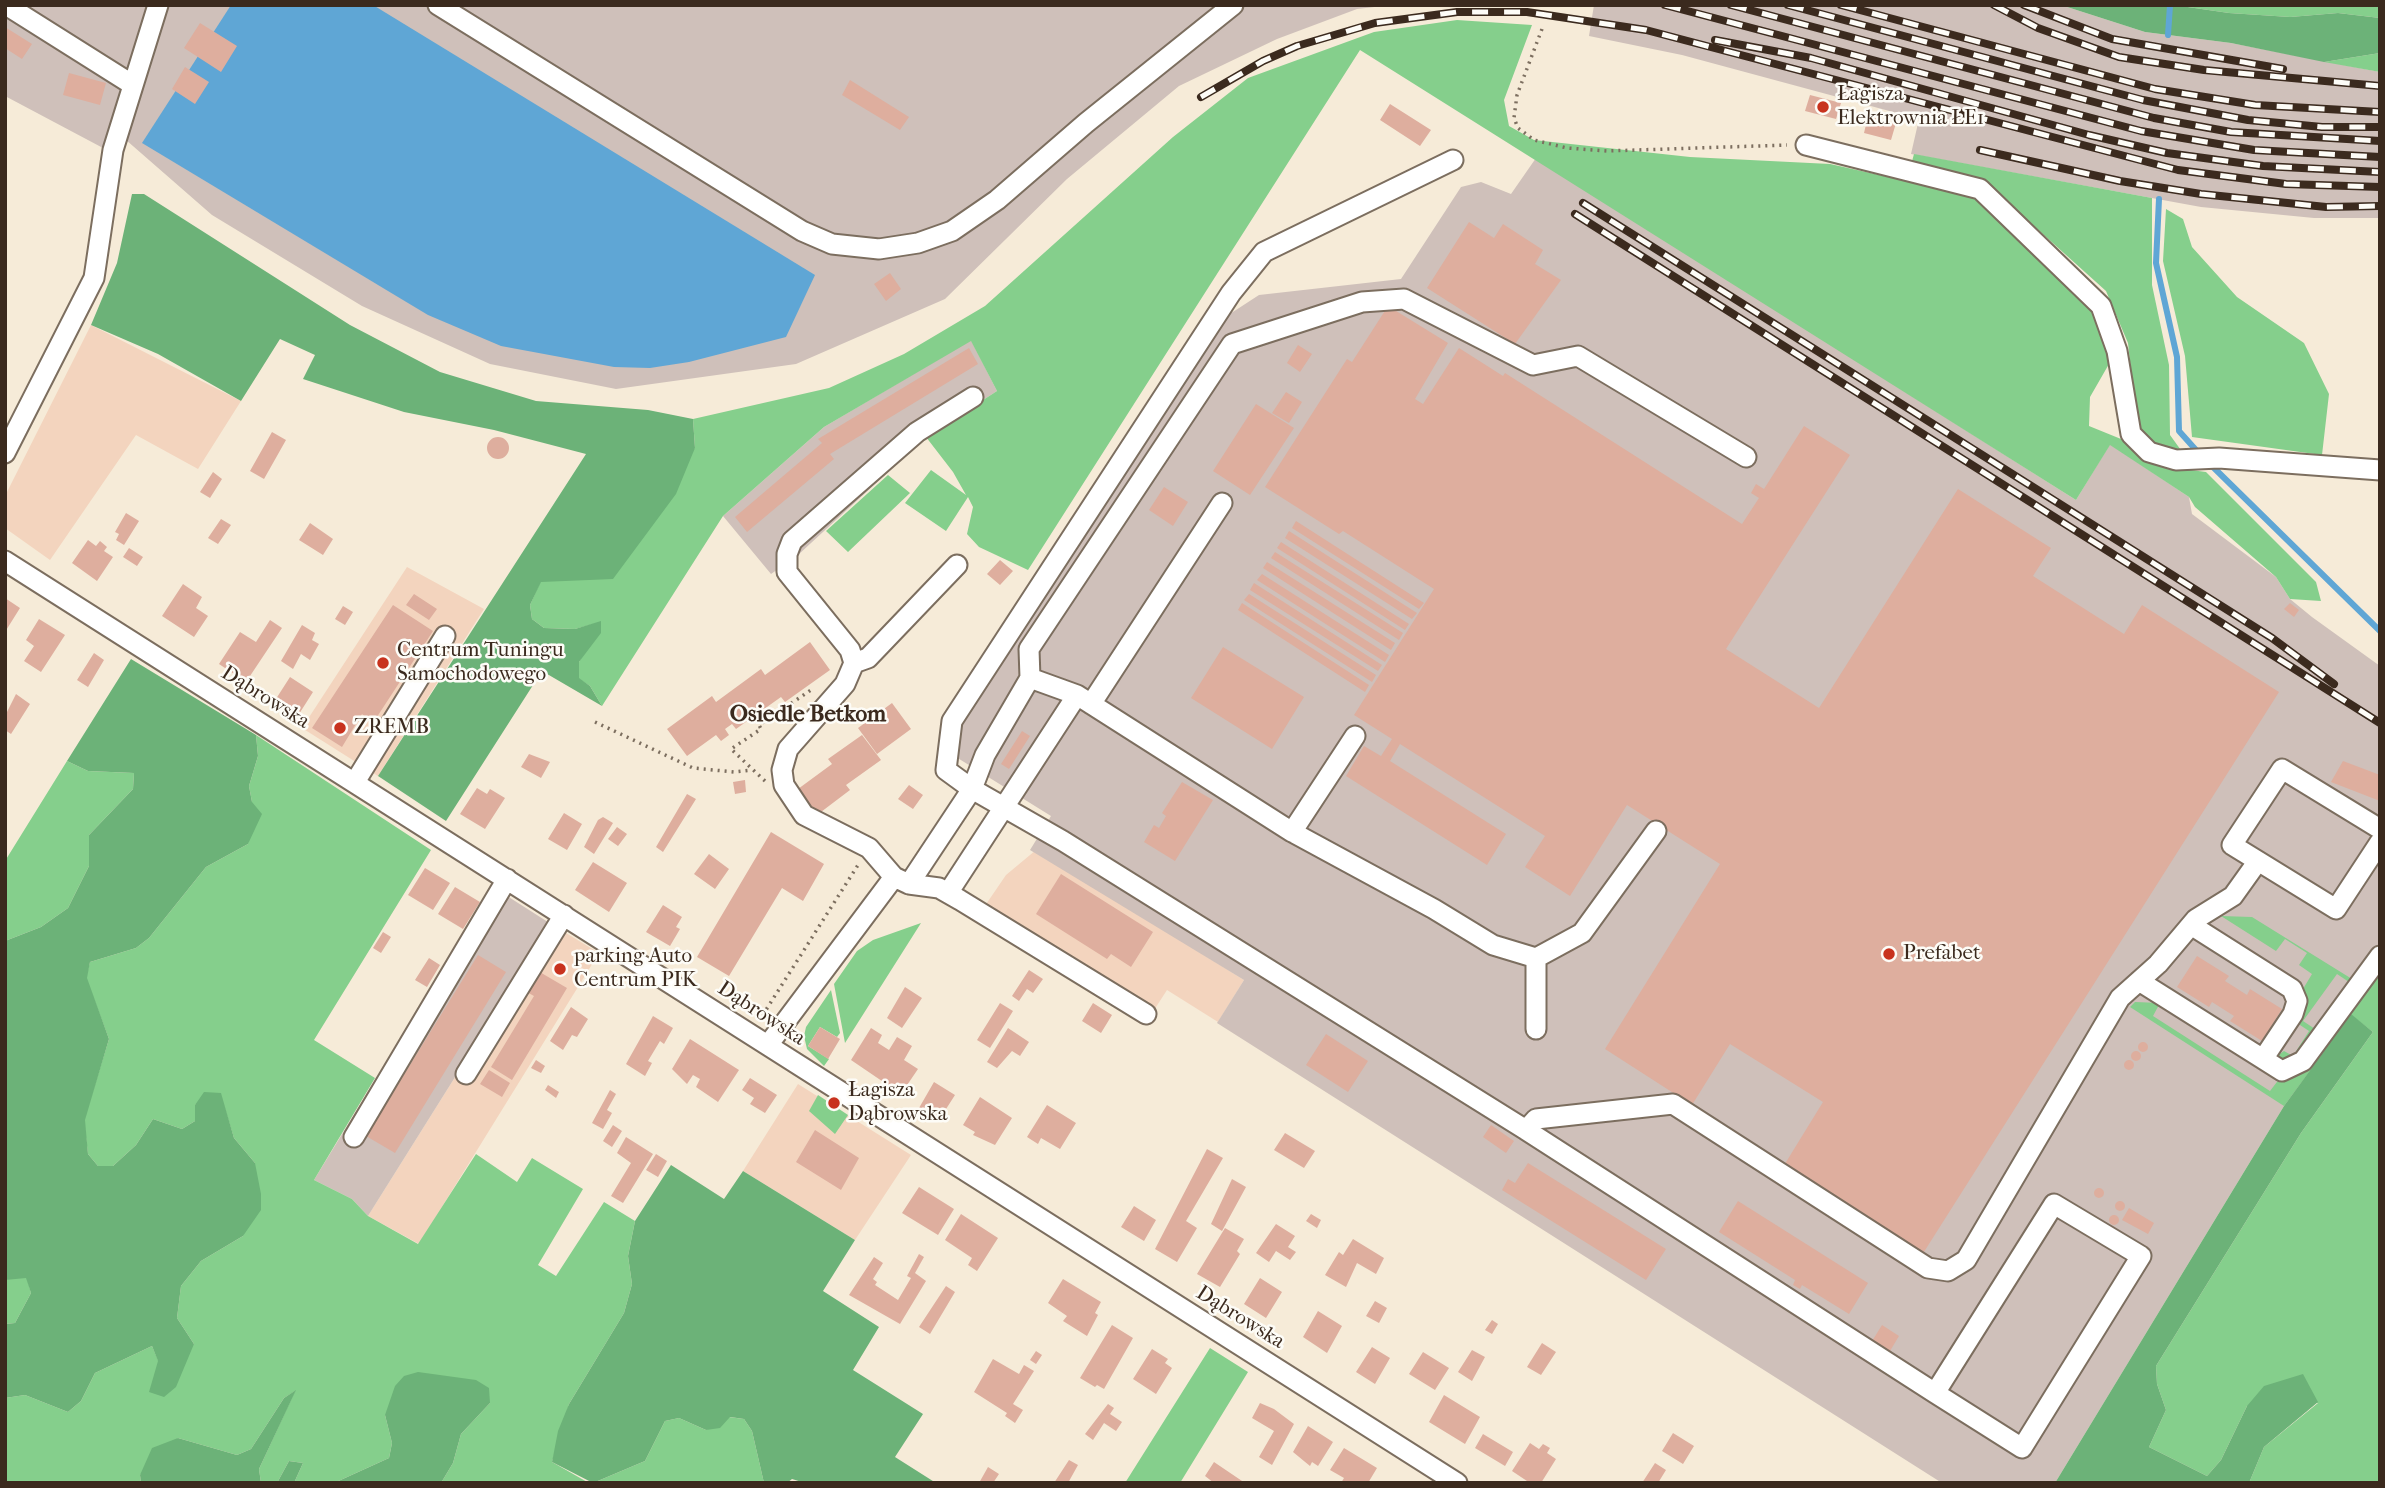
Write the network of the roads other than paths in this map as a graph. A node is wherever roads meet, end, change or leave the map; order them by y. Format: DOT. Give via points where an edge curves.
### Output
graph roads {
  1 [pos="6,5"];
  2 [pos="158,5"];
  3 [pos="439,5"];
  4 [pos="1233,5"];
  5 [pos="133,85"];
  6 [pos="1806,145"];
  7 [pos="1453,160"];
  8 [pos="973,397"];
  9 [pos="5,453"];
  10 [pos="1746,457"];
  11 [pos="2380,470"];
  12 [pos="1222,503"];
  13 [pos="5,561"];
  14 [pos="957,565"];
  15 [pos="445,636"];
  16 [pos="854,663"];
  17 [pos="1030,678"];
  18 [pos="1084,699"];
  19 [pos="1355,736"];
  20 [pos="355,782"];
  21 [pos="972,789"];
  22 [pos="1006,807"];
  23 [pos="2380,829"];
  24 [pos="1656,831"];
  25 [pos="1292,832"];
  26 [pos="2380,842"];
  27 [pos="2258,861"];
  28 [pos="507,879"];
  29 [pos="902,880"];
  30 [pos="948,893"];
  31 [pos="564,915"];
  32 [pos="2191,925"];
  33 [pos="2380,956"];
  34 [pos="1536,958"];
  35 [pos="2139,981"];
  36 [pos="1146,1014"];
  37 [pos="1536,1029"];
  38 [pos="768,1045"];
  39 [pos="2263,1059"];
  40 [pos="466,1074"];
  41 [pos="1526,1130"];
  42 [pos="354,1137"];
  43 [pos="1935,1393"];
  44 [pos="1457,1483"];
  1 -- 5 [label="street"];
  2 -- 5 [label="street"];
  3 -- 4 [label="street" via="802,231 832,244 879,249 918,243 951,231 997,200"];
  5 -- 9 [label="street" via="113,150 94,278"];
  6 -- 11 [label="street" via="1980,189 2101,306 2117,351 2131,434 2148,452 2176,460 2219,458"];
  7 -- 21 [label="street" via="1264,252 1231,293 953,721 946,770"];
  8 -- 16 [label="street" via="917,432 792,541 787,572 850,650"];
  10 -- 17 [label="street" via="1578,356 1533,365 1404,299 1362,302 1232,344 1029,649"];
  12 -- 18 [label="street"];
  13 -- 20 [label="street, Dąbrowska"];
  14 -- 16 [label="street" via="868,658"];
  15 -- 20 [label="street"];
  16 -- 29 [label="street" via="845,684 788,749 783,780 789,797 804,815 869,848"];
  17 -- 18 [label="street"];
  17 -- 21 [label="street" via="985,755"];
  18 -- 22 [label="street"];
  18 -- 25 [label="street"];
  19 -- 25 [label="street"];
  20 -- 28 [label="street, Dąbrowska"];
  21 -- 22 [label="street"];
  21 -- 29 [label="street"];
  22 -- 30 [label="street"];
  22 -- 41 [label="street"];
  23 -- 27 [label="street" via="2282,769 2232,845"];
  24 -- 34 [label="street" via="1582,933"];
  25 -- 34 [label="street" via="1493,945"];
  26 -- 27 [label="street" via="2336,909"];
  27 -- 32 [label="street" via="2233,896"];
  28 -- 31 [label="street, Dąbrowska"];
  28 -- 42 [label="street"];
  29 -- 30 [label="street"];
  29 -- 38 [label="street"];
  30 -- 36 [label="street"];
  31 -- 38 [label="street, Dąbrowska"];
  31 -- 40 [label="street"];
  32 -- 35 [label="street"];
  32 -- 39 [label="street" via="2292,989 2297,1000 2293,1014"];
  33 -- 39 [label="street" via="2303,1061 2282,1071"];
  34 -- 37 [label="street"];
  35 -- 39 [label="street"];
  35 -- 41 [label="street" via="2120,998 1966,1261 1948,1271 1928,1268 1673,1104 1536,1119"];
  38 -- 44 [label="street, Dąbrowska"];
  41 -- 43 [label="street"];
  43 -- 43 [label="street" via="2022,1448 2140,1256 2054,1204"];
}
